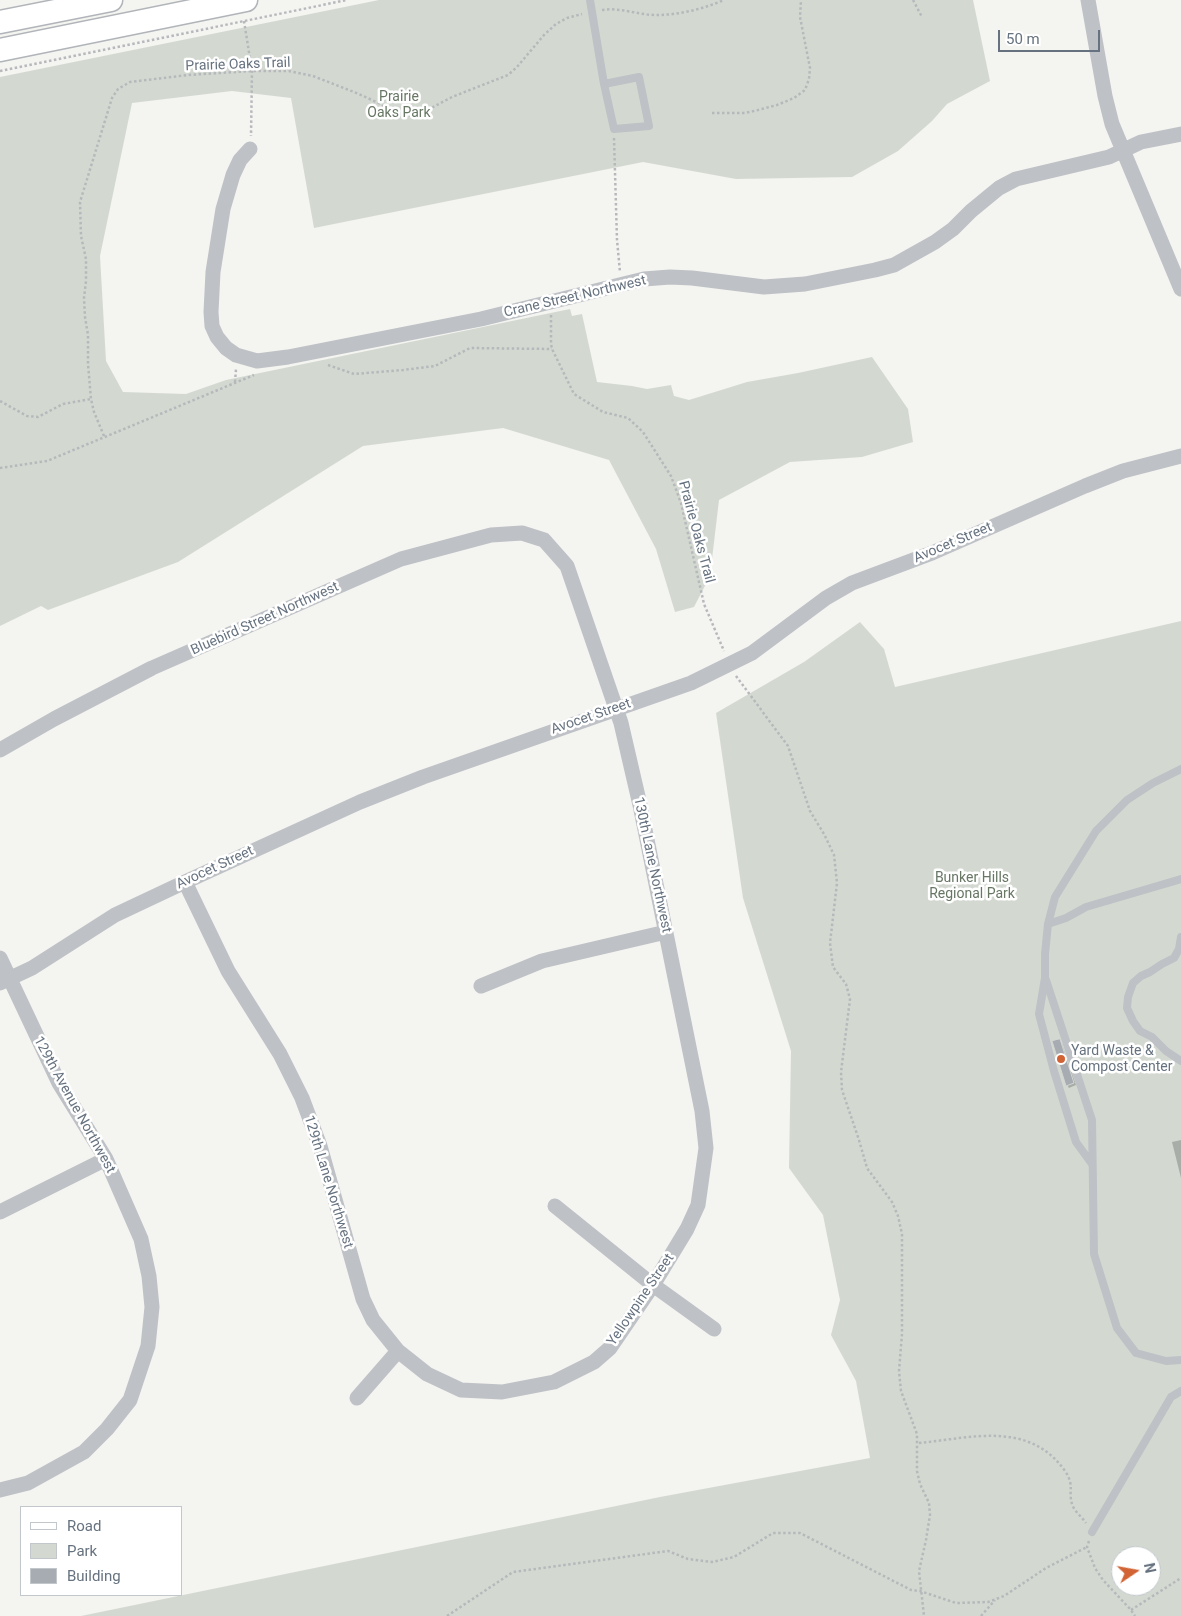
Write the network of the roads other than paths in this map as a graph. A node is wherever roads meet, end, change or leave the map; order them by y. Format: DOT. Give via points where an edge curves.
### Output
graph roads {
  1 [pos="111,0"];
  2 [pos="590,0"];
  3 [pos="1088,0"];
  4 [pos="57,6"];
  5 [pos="245,10"];
  6 [pos="0,22"];
  7 [pos="63,37"];
  8 [pos="0,50"];
  9 [pos="604,84"];
  10 [pos="1181,134"];
  11 [pos="250,149"];
  12 [pos="1124,152"];
  13 [pos="1181,289"];
  14 [pos="1181,456"];
  15 [pos="544,540"];
  16 [pos="616,708"];
  17 [pos="0,750"];
  18 [pos="1181,768"];
  19 [pos="1181,879"];
  20 [pos="185,882"];
  21 [pos="1048,924"];
  22 [pos="666,932"];
  23 [pos="1181,937"];
  24 [pos="0,958"];
  25 [pos="1045,978"];
  26 [pos="4,981"];
  27 [pos="481,986"];
  28 [pos="1181,1061"];
  29 [pos="106,1158"];
  30 [pos="1092,1164"];
  31 [pos="698,1205"];
  32 [pos="555,1206"];
  33 [pos="0,1212"];
  34 [pos="652,1285"];
  35 [pos="714,1329"];
  36 [pos="398,1351"];
  37 [pos="1181,1360"];
  38 [pos="1181,1390"];
  39 [pos="357,1398"];
  40 [pos="0,1490"];
  41 [pos="1092,1532"];
  1 -- 4 [label="main road"];
  2 -- 9 [label="lane"];
  3 -- 12 [label="street" via="1105,96"];
  4 -- 6 [label="main road"];
  4 -- 7 [label="street"];
  5 -- 7 [label="main road"];
  7 -- 8 [label="main road"];
  9 -- 9 [label="lane" via="614,129 650,126 639,77"];
  10 -- 12 [label="street, Crane Street Northwest" via="1141,142"];
  11 -- 12 [label="street, Crane Street Northwest" via="233,175 223,209 210,312 212,326 226,348 236,355 257,361 482,319 644,279 670,277 764,287 805,284 875,270 894,265 935,242 999,188 1016,179"];
  12 -- 13 [label="street"];
  14 -- 16 [label="street, Avocet Street" via="1116,474 932,553 852,583 826,598 752,653 691,683"];
  15 -- 16 [label="street, 130th Lane Northwest" via="566,566"];
  15 -- 17 [label="street, Bluebird Street Northwest" via="522,533 491,535 401,559 152,668"];
  16 -- 20 [label="street, Avocet Street" via="360,802"];
  16 -- 22 [label="street, 130th Lane Northwest"];
  18 -- 21 [label="lane" via="1127,800 1096,831 1055,897"];
  19 -- 21 [label="lane" via="1086,907"];
  20 -- 26 [label="street, Avocet Street" via="115,915 32,968"];
  20 -- 36 [label="street, 129th Lane Northwest" via="228,971 280,1054 302,1098 320,1146 363,1299 373,1320"];
  21 -- 25 [label="lane"];
  22 -- 27 [label="street" via="542,961"];
  22 -- 31 [label="street, 130th Lane Northwest" via="702,1111 706,1148"];
  23 -- 28 [label="lane" via="1174,958 1133,983 1127,1008 1140,1031"];
  24 -- 26 [label="street, 129th Avenue Northwest"];
  25 -- 30 [label="lane" via="1092,1120"];
  25 -- 30 [label="lane" via="1039,1014 1076,1142"];
  26 -- 29 [label="street, 129th Avenue Northwest" via="59,1083"];
  29 -- 33 [label="street"];
  29 -- 40 [label="street, 129th Avenue Northwest" via="141,1239 152,1307 148,1346 130,1400 84,1452 28,1483"];
  30 -- 37 [label="lane" via="1094,1254 1117,1328 1136,1354 1166,1361"];
  31 -- 34 [label="street, Yellowpine Street"];
  32 -- 34 [label="street"];
  34 -- 35 [label="street"];
  34 -- 36 [label="street, Yellowpine Street" via="610,1348 594,1362 554,1382 502,1392 461,1390 427,1374"];
  36 -- 39 [label="street"];
  38 -- 41 [label="lane" via="1171,1397"];
}
